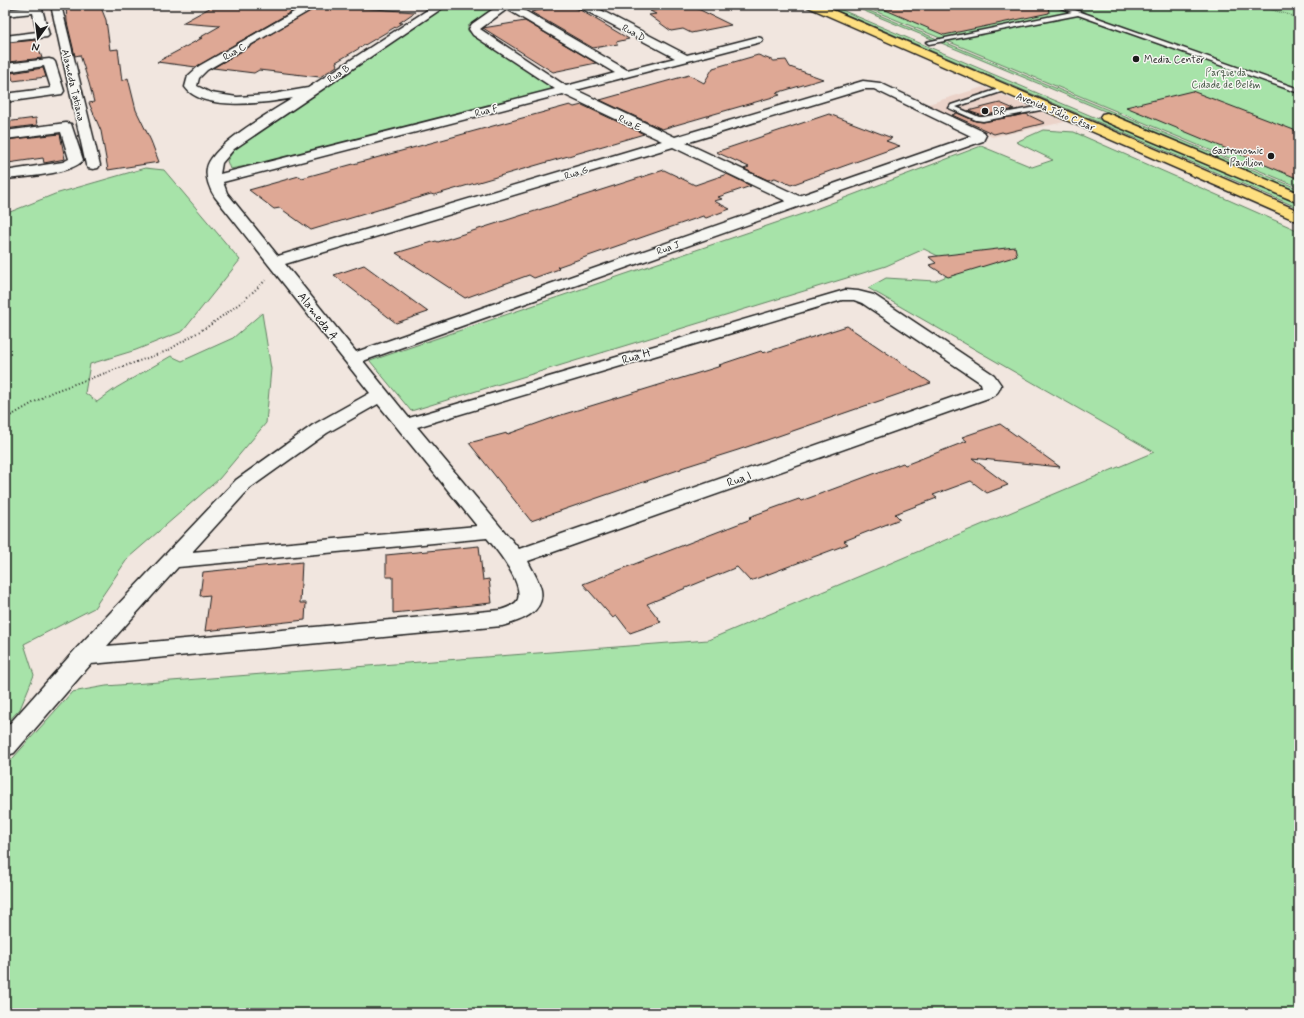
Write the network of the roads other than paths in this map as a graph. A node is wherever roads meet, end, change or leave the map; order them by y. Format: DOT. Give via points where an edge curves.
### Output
graph roads {
  1 [pos="56,5"];
  2 [pos="314,5"];
  3 [pos="442,5"];
  4 [pos="507,5"];
  5 [pos="583,5"];
  6 [pos="812,5"];
  7 [pos="840,5"];
  8 [pos="1056,5"];
  9 [pos="5,13"];
  10 [pos="1077,13"];
  11 [pos="5,39"];
  12 [pos="757,40"];
  13 [pos="929,42"];
  14 [pos="950,51"];
  15 [pos="685,58"];
  16 [pos="5,68"];
  17 [pos="625,74"];
  18 [pos="876,86"];
  19 [pos="1005,89"];
  20 [pos="312,90"];
  21 [pos="565,90"];
  22 [pos="1299,91"];
  23 [pos="5,98"];
  24 [pos="221,99"];
  25 [pos="1046,107"];
  26 [pos="1096,112"];
  27 [pos="5,135"];
  28 [pos="673,142"];
  29 [pos="93,165"];
  30 [pos="5,176"];
  31 [pos="215,180"];
  32 [pos="1299,198"];
  33 [pos="798,201"];
  34 [pos="1299,217"];
  35 [pos="280,267"];
  36 [pos="868,299"];
  37 [pos="352,359"];
  38 [pos="381,395"];
  39 [pos="405,425"];
  40 [pos="492,531"];
  41 [pos="515,558"];
  42 [pos="172,561"];
  43 [pos="84,656"];
  44 [pos="5,746"];
  1 -- 29 [label="street, Alameda Tatiana"];
  2 -- 24 [label="street, Rua C" via="203,68 194,76 191,82 196,91"];
  3 -- 20 [label="street, Rua B"];
  4 -- 17 [label="street"];
  4 -- 21 [label="street, Rua E" via="476,26 476,33"];
  5 -- 15 [label="street, Rua D"];
  6 -- 19 [label="main road, Avenida Júlio César"];
  7 -- 13 [label="main road"];
  8 -- 10 [label="lane"];
  9 -- 11 [label="street" via="37,9 43,35"];
  10 -- 13 [label="lane"];
  10 -- 22 [label="lane"];
  12 -- 15 [label="street, Rua F"];
  13 -- 14 [label="main road"];
  15 -- 17 [label="street, Rua F"];
  16 -- 23 [label="street" via="49,62 58,91"];
  17 -- 21 [label="street, Rua F"];
  18 -- 28 [label="street, Rua G" via="859,86"];
  18 -- 33 [label="street, Rua J" via="977,133 978,138"];
  19 -- 25 [label="main road, Avenida Júlio César"];
  19 -- 25 [label="lane" via="952,108 983,119"];
  20 -- 24 [label="street, Rua B" via="267,99"];
  20 -- 31 [label="street, Alameda A" via="229,146 213,164"];
  21 -- 28 [label="street, Rua E"];
  21 -- 31 [label="street, Rua F"];
  25 -- 34 [label="main road, Avenida Júlio César"];
  26 -- 32 [label="main road, Avenida Júlio César"];
  27 -- 30 [label="street, Alameda Tatiana" via="66,127 76,160 66,166"];
  28 -- 33 [label="street, Rua E"];
  28 -- 35 [label="street, Rua G"];
  31 -- 35 [label="street, Alameda A" via="220,194"];
  33 -- 37 [label="street, Rua J"];
  35 -- 37 [label="street, Alameda A"];
  36 -- 39 [label="street, Rua H" via="859,295 841,295"];
  36 -- 41 [label="street, Rua I" via="988,379 992,385 990,390"];
  37 -- 38 [label="street, Alameda A"];
  38 -- 39 [label="street, Alameda A"];
  38 -- 42 [label="street" via="320,429 243,484"];
  39 -- 40 [label="street, Alameda A"];
  40 -- 41 [label="street, Alameda A"];
  40 -- 42 [label="street"];
  41 -- 43 [label="street, Alameda A" via="529,588 530,598 526,606 517,613 502,618"];
  42 -- 43 [label="street"];
  43 -- 44 [label="street"];
}
